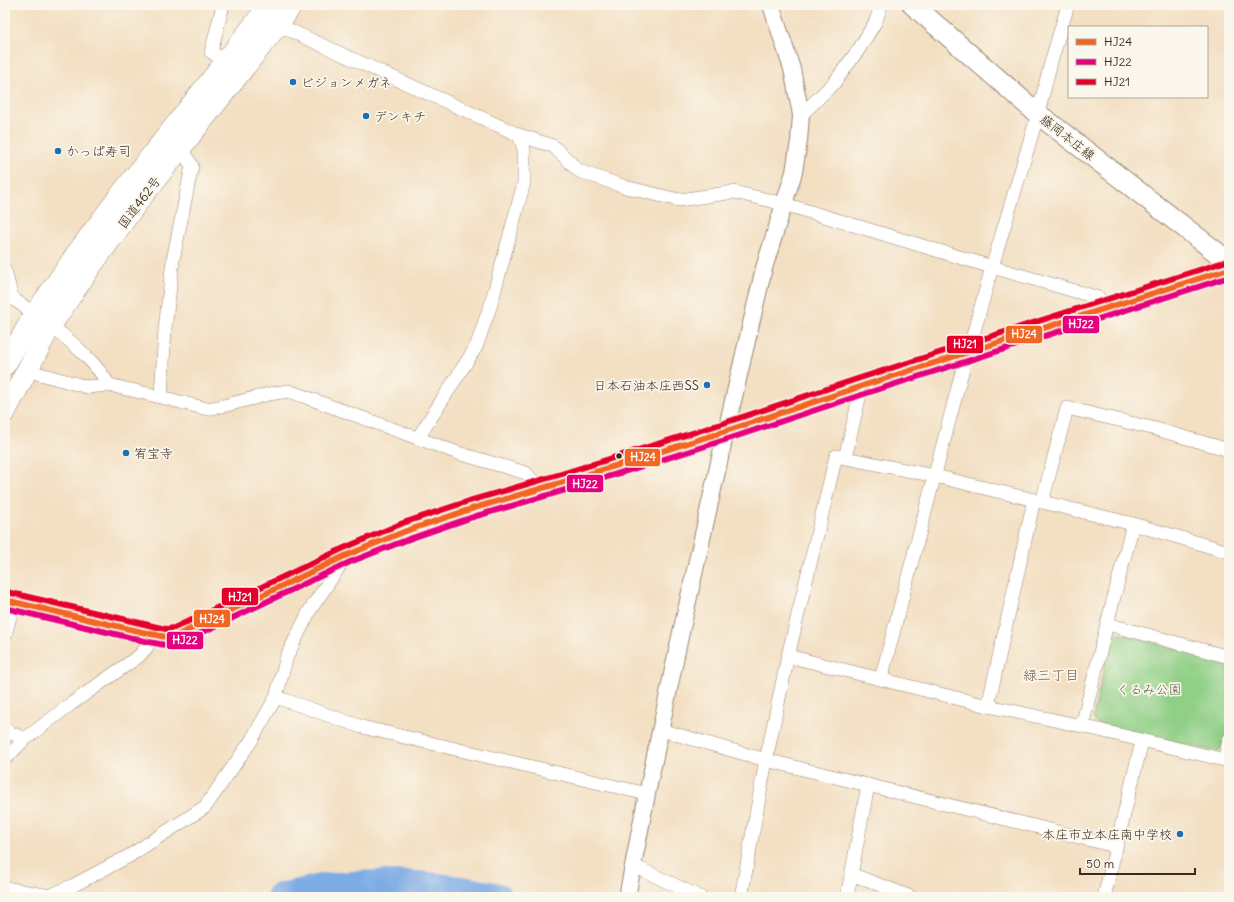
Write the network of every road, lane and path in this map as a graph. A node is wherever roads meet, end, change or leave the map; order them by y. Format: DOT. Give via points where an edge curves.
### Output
graph roads {
  1 [pos="222,5"];
  2 [pos="269,5"];
  3 [pos="292,5"];
  4 [pos="771,5"];
  5 [pos="881,5"];
  6 [pos="913,5"];
  7 [pos="1068,5"];
  8 [pos="278,26"];
  9 [pos="226,61"];
  10 [pos="1038,114"];
  11 [pos="801,115"];
  12 [pos="519,135"];
  13 [pos="181,148"];
  14 [pos="784,204"];
  15 [pos="1229,262"];
  16 [pos="992,268"];
  17 [pos="1229,270"];
  18 [pos="5,271"];
  19 [pos="1106,308"];
  20 [pos="43,320"];
  21 [pos="967,353"];
  22 [pos="6,362"];
  23 [pos="26,370"];
  24 [pos="109,385"];
  25 [pos="862,386"];
  26 [pos="160,396"];
  27 [pos="5,412"];
  28 [pos="726,431"];
  29 [pos="418,438"];
  30 [pos="1229,450"];
  31 [pos="845,458"];
  32 [pos="935,476"];
  33 [pos="540,489"];
  34 [pos="1038,501"];
  35 [pos="1133,524"];
  36 [pos="1229,552"];
  37 [pos="346,555"];
  38 [pos="9,601"];
  39 [pos="1107,624"];
  40 [pos="152,634"];
  41 [pos="5,635"];
  42 [pos="788,656"];
  43 [pos="1229,657"];
  44 [pos="881,679"];
  45 [pos="276,697"];
  46 [pos="988,706"];
  47 [pos="1082,726"];
  48 [pos="5,729"];
  49 [pos="660,730"];
  50 [pos="25,739"];
  51 [pos="1229,740"];
  52 [pos="1142,741"];
  53 [pos="5,759"];
  54 [pos="766,760"];
  55 [pos="1227,761"];
  56 [pos="868,785"];
  57 [pos="647,794"];
  58 [pos="1115,846"];
  59 [pos="634,866"];
  60 [pos="851,874"];
  61 [pos="5,888"];
  62 [pos="627,897"];
  63 [pos="700,897"];
  64 [pos="741,897"];
  65 [pos="847,897"];
  66 [pos="911,897"];
  67 [pos="1104,897"];
  1 -- 9 [label="street" via="211,52"];
  2 -- 9 [label="highway, 国道462号"];
  3 -- 8 [label="highway, 国道462号"];
  4 -- 11 [label="street" via="792,69"];
  5 -- 11 [label="street" via="876,21 834,84"];
  6 -- 10 [label="main road, 藤岡本庄線"];
  7 -- 10 [label="street"];
  8 -- 12 [label="street"];
  8 -- 13 [label="highway, 国道462号"];
  9 -- 20 [label="highway, 国道462号" via="77,253"];
  10 -- 15 [label="main road, 藤岡本庄線"];
  10 -- 16 [label="street"];
  11 -- 14 [label="street" via="794,172"];
  12 -- 14 [label="street" via="554,146 579,171 625,187 679,200 734,192"];
  12 -- 29 [label="street" via="524,149 524,183 491,304 476,347"];
  13 -- 20 [label="highway, 国道462号" via="92,265"];
  13 -- 26 [label="street" via="192,166 172,260"];
  14 -- 16 [label="street"];
  14 -- 28 [label="street" via="764,268"];
  16 -- 19 [label="street" via="1099,298"];
  16 -- 21 [label="street"];
  17 -- 19 [label="street"];
  18 -- 20 [label="street" via="12,298"];
  19 -- 21 [label="street"];
  20 -- 22 [label="highway, 国道462号"];
  20 -- 23 [label="highway, 国道462号"];
  20 -- 24 [label="street" via="103,374"];
  21 -- 25 [label="street"];
  21 -- 32 [label="street"];
  23 -- 24 [label="street" via="87,387"];
  23 -- 27 [label="highway, 国道462号"];
  24 -- 26 [label="street"];
  25 -- 28 [label="street"];
  25 -- 31 [label="street"];
  26 -- 29 [label="street" via="207,409 289,391"];
  28 -- 33 [label="street"];
  28 -- 49 [label="street"];
  29 -- 33 [label="street" via="526,473"];
  30 -- 34 [label="street" via="1067,408"];
  31 -- 32 [label="street"];
  31 -- 42 [label="street" via="836,456"];
  32 -- 34 [label="street"];
  32 -- 44 [label="street"];
  33 -- 37 [label="street" via="406,531"];
  34 -- 35 [label="street"];
  34 -- 46 [label="street"];
  35 -- 36 [label="street"];
  35 -- 39 [label="street"];
  37 -- 40 [label="street" via="176,636"];
  37 -- 45 [label="street" via="310,610 287,656"];
  38 -- 40 [label="street"];
  38 -- 41 [label="street"];
  39 -- 43 [label="street"];
  39 -- 47 [label="street"];
  40 -- 50 [label="street" via="147,647 139,656"];
  42 -- 44 [label="street"];
  42 -- 54 [label="street"];
  44 -- 46 [label="street"];
  45 -- 57 [label="street" via="362,727"];
  45 -- 61 [label="street" via="251,741 205,807 129,856 50,896"];
  46 -- 47 [label="street"];
  47 -- 52 [label="street"];
  48 -- 50 [label="street"];
  49 -- 54 [label="street"];
  49 -- 57 [label="street"];
  50 -- 53 [label="street"];
  51 -- 55 [label="street"];
  52 -- 55 [label="street"];
  52 -- 58 [label="street"];
  54 -- 56 [label="street"];
  54 -- 64 [label="street"];
  56 -- 58 [label="street"];
  56 -- 60 [label="street"];
  57 -- 59 [label="street"];
  58 -- 67 [label="street"];
  59 -- 62 [label="street"];
  59 -- 63 [label="street"];
  60 -- 65 [label="street"];
  60 -- 66 [label="street"];
}
